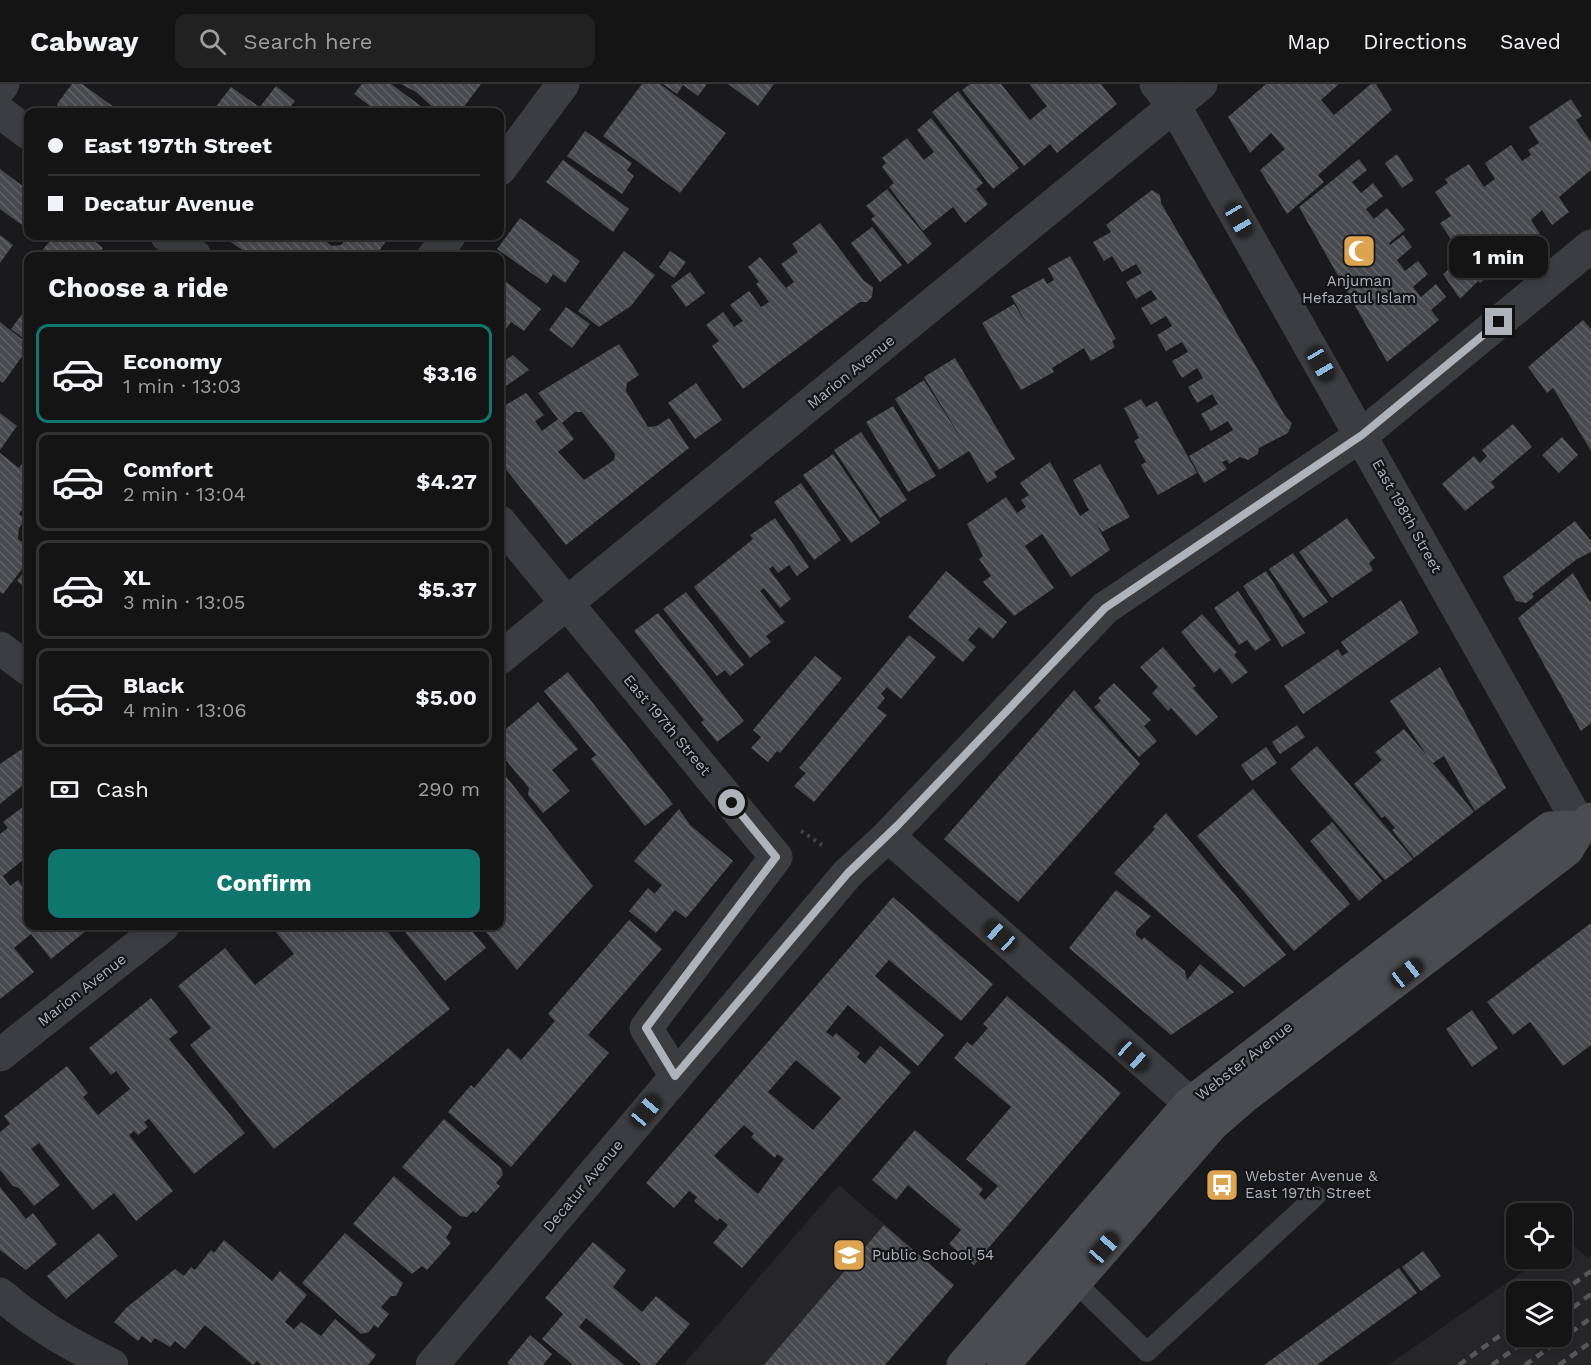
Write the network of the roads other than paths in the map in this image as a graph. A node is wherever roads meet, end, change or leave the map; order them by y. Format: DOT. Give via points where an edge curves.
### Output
graph roads {
  1 [pos="3,84"];
  2 [pos="563,84"];
  3 [pos="1201,84"];
  4 [pos="0,88"];
  5 [pos="1166,96"];
  6 [pos="0,112"];
  7 [pos="24,130"];
  8 [pos="504,164"];
  9 [pos="172,240"];
  10 [pos="1591,246"];
  11 [pos="189,252"];
  12 [pos="1362,435"];
  13 [pos="504,527"];
  14 [pos="567,604"];
  15 [pos="0,648"];
  16 [pos="504,655"];
  17 [pos="24,666"];
  18 [pos="1586,823"];
  19 [pos="888,836"];
  20 [pos="158,930"];
  21 [pos="0,1055"];
  22 [pos="675,1076"];
  23 [pos="1188,1104"];
  24 [pos="1213,1124"];
  25 [pos="1316,1196"];
  26 [pos="1075,1282"];
  27 [pos="0,1294"];
  28 [pos="74,1357"];
  29 [pos="112,1365"];
  30 [pos="432,1365"];
  31 [pos="963,1365"];
  32 [pos="1003,1365"];
  1 -- 4 [label="street"];
  2 -- 8 [label="street"];
  3 -- 5 [label="street, Marion Avenue"];
  5 -- 12 [label="street, East 198th Street"];
  5 -- 14 [label="street, Marion Avenue"];
  6 -- 7 [label="street"];
  9 -- 11 [label="street"];
  10 -- 12 [label="street, Decatur Avenue"];
  12 -- 18 [label="street, East 198th Street"];
  12 -- 19 [label="street, Decatur Avenue" via="1105,608"];
  13 -- 14 [label="street, East 197th Street"];
  14 -- 16 [label="street, Marion Avenue"];
  14 -- 22 [label="street, East 197th Street" via="776,857 646,1028"];
  15 -- 17 [label="street"];
  18 -- 23 [label="main road, Webster Avenue" via="1550,828"];
  18 -- 24 [label="main road, Webster Avenue" via="1567,850"];
  19 -- 22 [label="street, Decatur Avenue" via="848,873"];
  19 -- 23 [label="street"];
  20 -- 21 [label="street, Marion Avenue"];
  22 -- 30 [label="street, Decatur Avenue"];
  23 -- 24 [label="street"];
  23 -- 31 [label="main road, Webster Avenue"];
  24 -- 26 [label="main road, Webster Avenue"];
  25 -- 26 [label="lane" via="1147,1352"];
  26 -- 32 [label="main road, Webster Avenue"];
  27 -- 28 [label="street"];
  28 -- 29 [label="street"];
}
